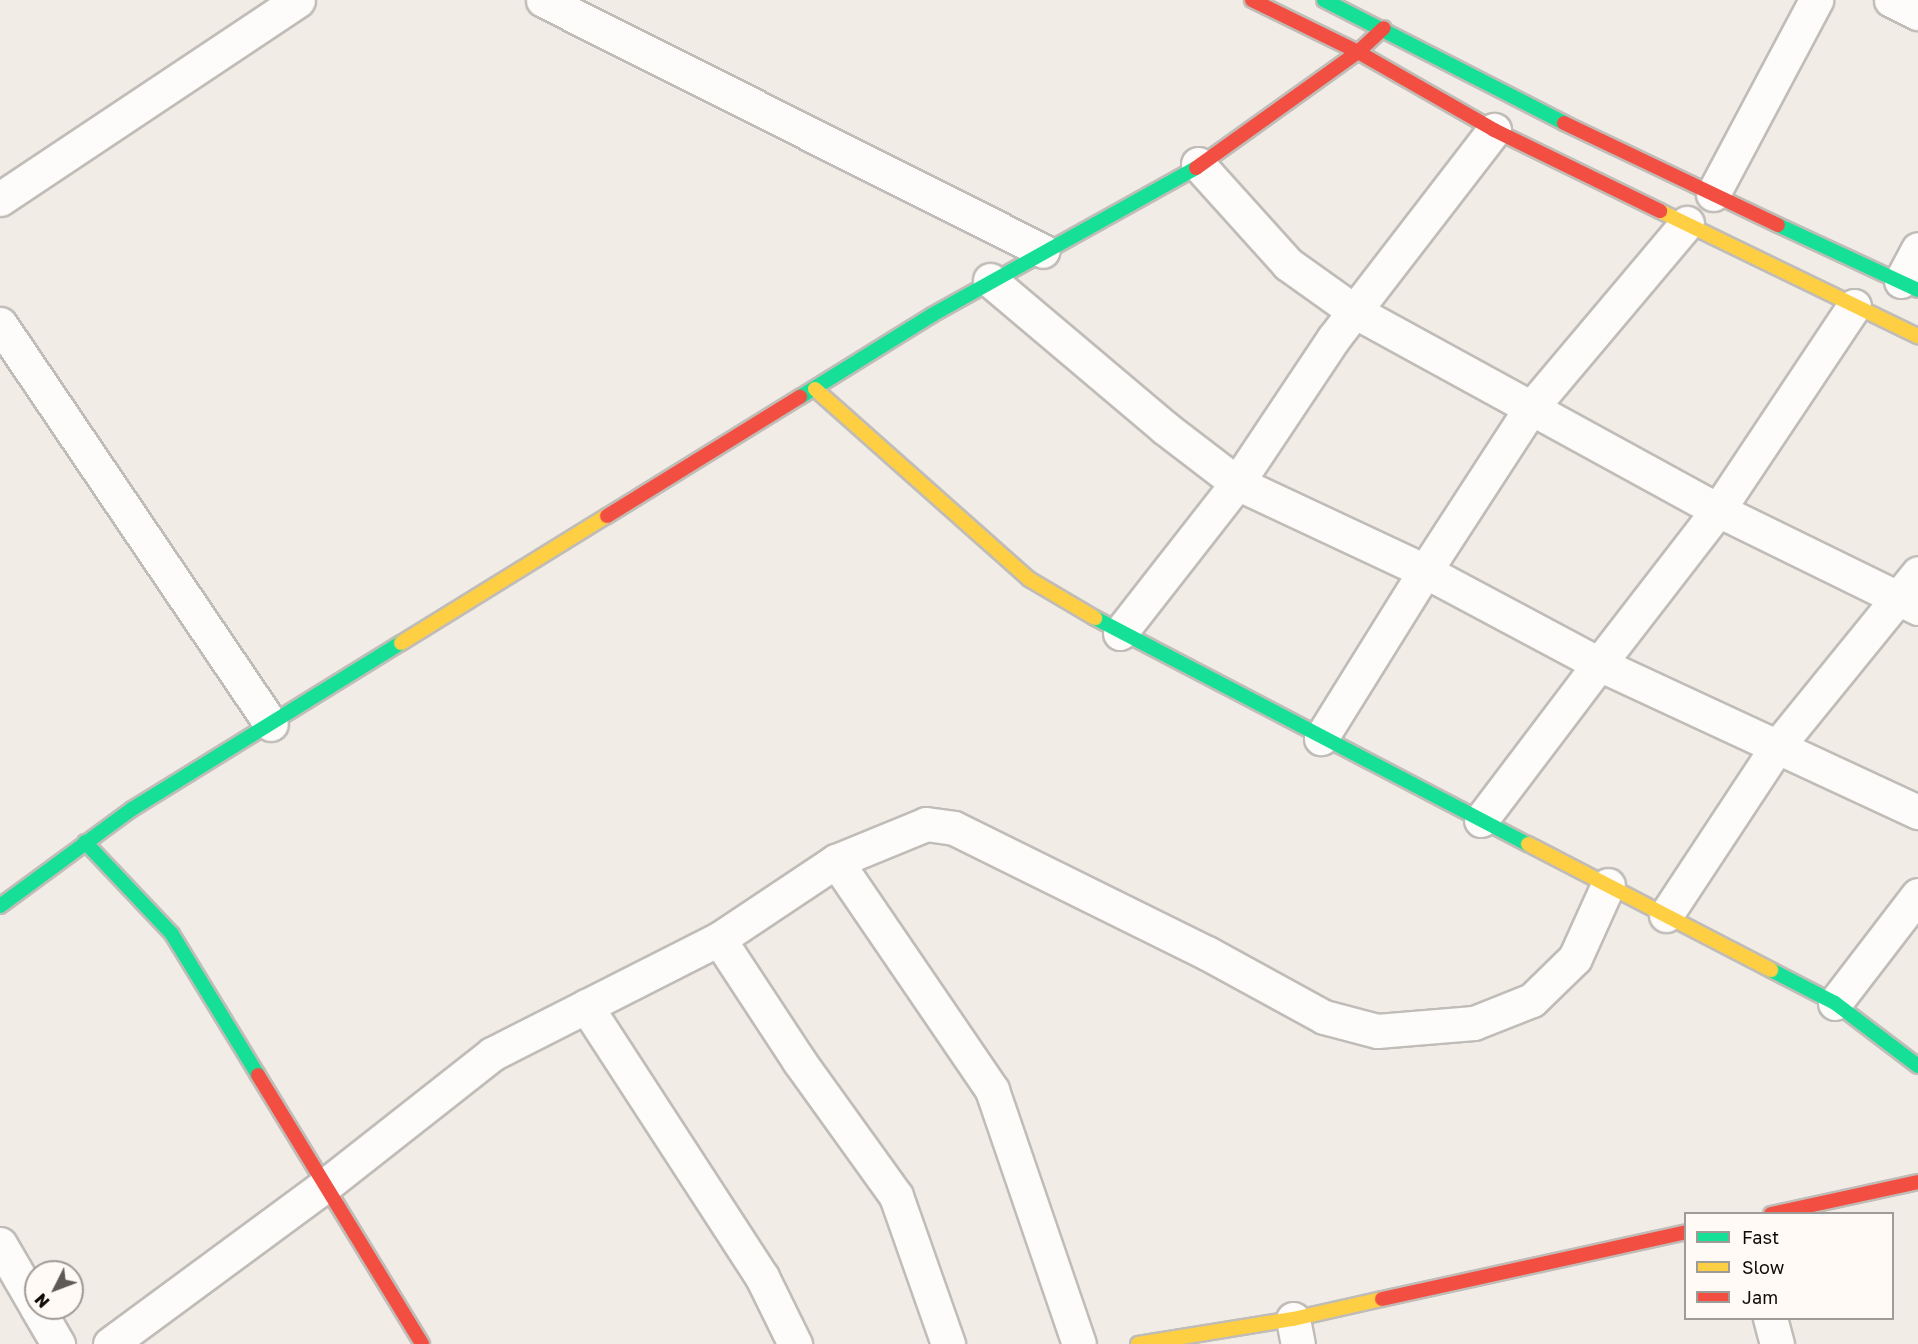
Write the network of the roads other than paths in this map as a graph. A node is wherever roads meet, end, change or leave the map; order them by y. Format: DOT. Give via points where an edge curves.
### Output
graph roads {
  1 [pos="298,0"];
  2 [pos="543,0"];
  3 [pos="1324,0"];
  4 [pos="1816,0"];
  5 [pos="1891,0"];
  6 [pos="1263,2"];
  7 [pos="1918,13"];
  8 [pos="1384,28"];
  9 [pos="1359,52"];
  10 [pos="1494,130"];
  11 [pos="1198,164"];
  12 [pos="1713,194"];
  13 [pos="0,200"];
  14 [pos="1687,223"];
  15 [pos="1918,249"];
  16 [pos="1042,251"];
  17 [pos="990,280"];
  18 [pos="1910,286"];
  19 [pos="1854,306"];
  20 [pos="1354,311"];
  21 [pos="0,324"];
  22 [pos="1918,336"];
  23 [pos="815,389"];
  24 [pos="1531,408"];
  25 [pos="1237,483"];
  26 [pos="1718,510"];
  27 [pos="1425,571"];
  28 [pos="1912,593"];
  29 [pos="1120,633"];
  30 [pos="1599,664"];
  31 [pos="271,724"];
  32 [pos="1321,738"];
  33 [pos="1776,748"];
  34 [pos="1918,812"];
  35 [pos="1481,820"];
  36 [pos="85,842"];
  37 [pos="837,861"];
  38 [pos="1608,885"];
  39 [pos="1918,895"];
  40 [pos="0,906"];
  41 [pos="1666,915"];
  42 [pos="719,939"];
  43 [pos="1835,1004"];
  44 [pos="586,1006"];
  45 [pos="1918,1066"];
  46 [pos="1918,1182"];
  47 [pos="327,1184"];
  48 [pos="1780,1212"];
  49 [pos="1684,1233"];
  50 [pos="0,1244"];
  51 [pos="24,1285"];
  52 [pos="44,1320"];
  53 [pos="1771,1320"];
  54 [pos="1295,1331"];
  55 [pos="58,1344"];
  56 [pos="110,1344"];
  57 [pos="422,1344"];
  58 [pos="795,1344"];
  59 [pos="948,1344"];
  60 [pos="1079,1344"];
  61 [pos="1138,1344"];
  62 [pos="1777,1344"];
  1 -- 13 [label="street"];
  2 -- 16 [label="street"];
  3 -- 8 [label="main road"];
  4 -- 12 [label="street"];
  5 -- 7 [label="street"];
  6 -- 9 [label="main road"];
  8 -- 9 [label="main road"];
  8 -- 12 [label="main road" via="1625,154"];
  9 -- 10 [label="main road"];
  9 -- 11 [label="main road" via="1214,158"];
  10 -- 14 [label="main road" via="1608,189"];
  10 -- 20 [label="street"];
  11 -- 16 [label="main road"];
  11 -- 20 [label="street" via="1288,264"];
  12 -- 18 [label="main road"];
  14 -- 19 [label="main road"];
  14 -- 24 [label="street" via="1635,279"];
  15 -- 18 [label="street"];
  16 -- 17 [label="main road"];
  17 -- 23 [label="main road"];
  17 -- 25 [label="street" via="1165,428"];
  19 -- 22 [label="main road"];
  19 -- 26 [label="street"];
  20 -- 24 [label="street"];
  20 -- 25 [label="street"];
  21 -- 31 [label="street"];
  23 -- 29 [label="main road" via="1029,579"];
  23 -- 31 [label="main road"];
  24 -- 26 [label="street"];
  24 -- 27 [label="street"];
  25 -- 27 [label="street"];
  25 -- 29 [label="street"];
  26 -- 28 [label="street"];
  26 -- 30 [label="street"];
  27 -- 30 [label="street"];
  27 -- 32 [label="street"];
  28 -- 33 [label="street"];
  29 -- 32 [label="main road"];
  30 -- 33 [label="street"];
  30 -- 35 [label="street"];
  31 -- 36 [label="main road"];
  32 -- 35 [label="main road"];
  33 -- 34 [label="street"];
  33 -- 41 [label="street"];
  35 -- 38 [label="main road"];
  36 -- 40 [label="main road"];
  36 -- 47 [label="main road" via="172,934"];
  37 -- 38 [label="street" via="926,824 954,828 1207,953 1324,1017 1377,1031 1474,1023 1532,1000 1575,958"];
  37 -- 42 [label="street"];
  37 -- 60 [label="street" via="992,1090"];
  38 -- 41 [label="main road"];
  39 -- 43 [label="street"];
  41 -- 43 [label="main road"];
  42 -- 44 [label="street"];
  42 -- 59 [label="street" via="799,1061 896,1196"];
  43 -- 45 [label="main road"];
  44 -- 47 [label="street" via="492,1054"];
  44 -- 58 [label="street" via="762,1277"];
  46 -- 48 [label="main road"];
  47 -- 56 [label="street"];
  47 -- 57 [label="main road"];
  49 -- 54 [label="main road"];
  50 -- 51 [label="street"];
  52 -- 55 [label="street"];
  53 -- 62 [label="street"];
  54 -- 61 [label="main road"];
}
